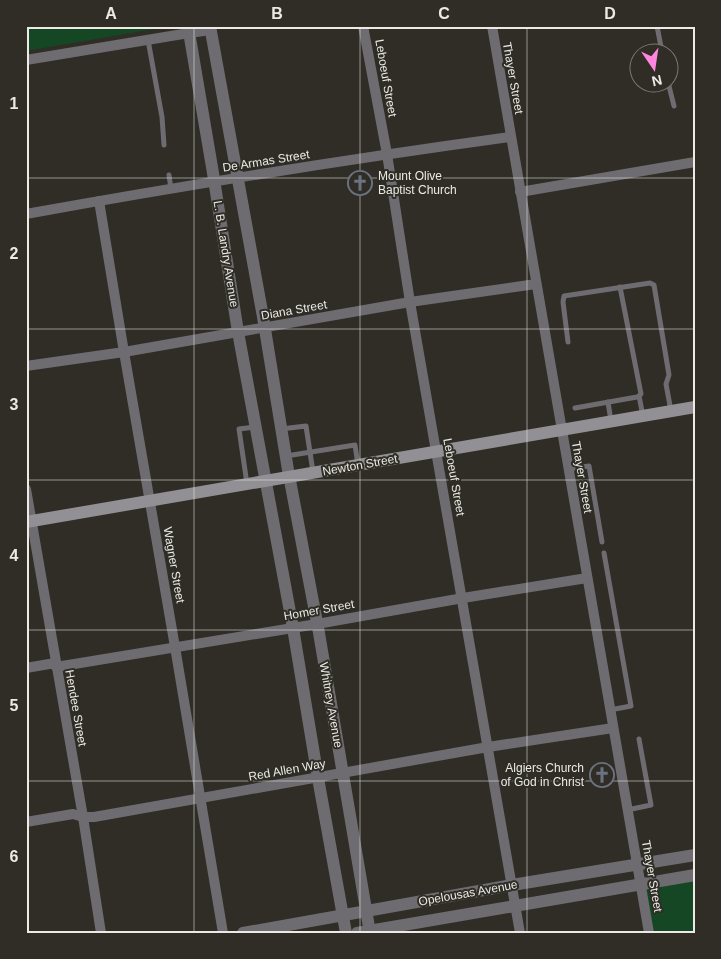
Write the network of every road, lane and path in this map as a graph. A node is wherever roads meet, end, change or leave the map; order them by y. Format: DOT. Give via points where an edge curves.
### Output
graph roads {
  1 [pos="363,26"];
  2 [pos="492,26"];
  3 [pos="657,26"];
  4 [pos="210,28"];
  5 [pos="189,30"];
  6 [pos="148,40"];
  7 [pos="660,42"];
  8 [pos="26,60"];
  9 [pos="670,92"];
  10 [pos="674,106"];
  11 [pos="510,137"];
  12 [pos="164,145"];
  13 [pos="387,154"];
  14 [pos="695,162"];
  15 [pos="169,175"];
  16 [pos="238,178"];
  17 [pos="215,182"];
  18 [pos="171,189"];
  19 [pos="520,192"];
  20 [pos="99,201"];
  21 [pos="26,214"];
  22 [pos="536,284"];
  23 [pos="620,287"];
  24 [pos="410,302"];
  25 [pos="265,327"];
  26 [pos="238,332"];
  27 [pos="568,342"];
  28 [pos="124,352"];
  29 [pos="26,366"];
  30 [pos="639,396"];
  31 [pos="608,402"];
  32 [pos="695,407"];
  33 [pos="575,408"];
  34 [pos="671,411"];
  35 [pos="643,416"];
  36 [pos="611,421"];
  37 [pos="255,427"];
  38 [pos="281,429"];
  39 [pos="561,430"];
  40 [pos="310,452"];
  41 [pos="437,452"];
  42 [pos="286,456"];
  43 [pos="358,465"];
  44 [pos="568,469"];
  45 [pos="313,473"];
  46 [pos="289,477"];
  47 [pos="265,481"];
  48 [pos="247,484"];
  49 [pos="27,495"];
  50 [pos="150,501"];
  51 [pos="29,522"];
  52 [pos="602,542"];
  53 [pos="604,553"];
  54 [pos="587,578"];
  55 [pos="462,598"];
  56 [pos="317,624"];
  57 [pos="293,628"];
  58 [pos="175,647"];
  59 [pos="56,665"];
  60 [pos="26,668"];
  61 [pos="610,710"];
  62 [pos="613,728"];
  63 [pos="639,739"];
  64 [pos="488,747"];
  65 [pos="343,773"];
  66 [pos="318,778"];
  67 [pos="200,797"];
  68 [pos="627,810"];
  69 [pos="82,817"];
  70 [pos="26,822"];
  71 [pos="695,855"];
  72 [pos="637,865"];
  73 [pos="695,875"];
  74 [pos="640,884"];
  75 [pos="512,885"];
  76 [pos="516,906"];
  77 [pos="366,911"];
  78 [pos="343,915"];
  79 [pos="365,932"];
  80 [pos="100,933"];
  81 [pos="223,933"];
  82 [pos="242,933"];
  83 [pos="346,933"];
  84 [pos="520,933"];
  85 [pos="649,933"];
  1 -- 13 [label="street, Leboeuf Street"];
  2 -- 11 [label="street, Thayer Street"];
  3 -- 7 [label="lane"];
  4 -- 5 [label="street"];
  4 -- 16 [label="street, L. B. Landry Avenue"];
  5 -- 6 [label="street"];
  5 -- 17 [label="street, L. B. Landry Avenue"];
  6 -- 8 [label="street"];
  6 -- 12 [label="lane"];
  9 -- 10 [label="lane"];
  11 -- 13 [label="street, De Armas Street"];
  11 -- 19 [label="street, Thayer Street"];
  13 -- 16 [label="street, De Armas Street"];
  13 -- 24 [label="street, Leboeuf Street"];
  14 -- 19 [label="street"];
  15 -- 18 [label="lane"];
  16 -- 17 [label="street, De Armas Street"];
  16 -- 25 [label="street, L. B. Landry Avenue"];
  17 -- 18 [label="street, De Armas Street"];
  17 -- 26 [label="street, L. B. Landry Avenue"];
  18 -- 20 [label="street, De Armas Street"];
  19 -- 22 [label="street, Thayer Street"];
  20 -- 21 [label="street, De Armas Street"];
  20 -- 28 [label="street, Wagner Street"];
  22 -- 24 [label="street, Diana Street"];
  22 -- 39 [label="street, Thayer Street"];
  23 -- 27 [label="lane" via="564,296"];
  23 -- 30 [label="lane"];
  23 -- 34 [label="lane" via="654,285 669,375 666,384"];
  24 -- 25 [label="street, Diana Street"];
  24 -- 41 [label="street, Leboeuf Street"];
  25 -- 26 [label="street, Diana Street"];
  25 -- 38 [label="street, L. B. Landry Avenue"];
  26 -- 28 [label="street, Diana Street"];
  26 -- 37 [label="street, L. B. Landry Avenue"];
  28 -- 29 [label="street, Diana Street"];
  28 -- 50 [label="street, Wagner Street"];
  30 -- 31 [label="lane"];
  30 -- 35 [label="lane"];
  31 -- 33 [label="lane"];
  31 -- 36 [label="lane"];
  32 -- 34 [label="main road, Newton Street"];
  34 -- 35 [label="main road, Newton Street"];
  35 -- 36 [label="main road, Newton Street"];
  36 -- 39 [label="main road, Newton Street"];
  37 -- 47 [label="street, L. B. Landry Avenue"];
  37 -- 48 [label="lane" via="239,429"];
  38 -- 40 [label="lane" via="306,426"];
  38 -- 42 [label="street, L. B. Landry Avenue"];
  39 -- 41 [label="main road, Newton Street"];
  39 -- 44 [label="street, Thayer Street"];
  40 -- 42 [label="lane"];
  40 -- 43 [label="lane" via="354,445"];
  40 -- 45 [label="lane"];
  41 -- 43 [label="main road, Newton Street"];
  41 -- 55 [label="street, Leboeuf Street"];
  42 -- 46 [label="street, L. B. Landry Avenue"];
  43 -- 45 [label="main road, Newton Street"];
  44 -- 52 [label="lane" via="589,466"];
  44 -- 54 [label="street, Thayer Street"];
  45 -- 46 [label="main road, Newton Street"];
  46 -- 47 [label="main road, Newton Street"];
  46 -- 56 [label="street, Whitney Avenue"];
  47 -- 48 [label="main road, Newton Street"];
  47 -- 57 [label="street, Whitney Avenue"];
  48 -- 50 [label="main road, Newton Street"];
  49 -- 51 [label="street, Hendee Street"];
  50 -- 51 [label="main road, Newton Street"];
  50 -- 58 [label="street, Wagner Street"];
  51 -- 59 [label="street, Hendee Street"];
  53 -- 61 [label="lane" via="631,706"];
  54 -- 55 [label="street, Homer Street"];
  54 -- 61 [label="street, Thayer Street"];
  55 -- 56 [label="street, Homer Street"];
  55 -- 64 [label="street, Leboeuf Street"];
  56 -- 57 [label="street, Homer Street"];
  56 -- 65 [label="street, Whitney Avenue"];
  57 -- 58 [label="street, Homer Street"];
  57 -- 66 [label="street, Whitney Avenue"];
  58 -- 59 [label="street, Homer Street"];
  58 -- 67 [label="street, Wagner Street"];
  59 -- 60 [label="street, Homer Street"];
  59 -- 69 [label="street, Hendee Street"];
  61 -- 62 [label="street, Thayer Street"];
  62 -- 64 [label="street, Red Allen Way"];
  62 -- 68 [label="street, Thayer Street"];
  63 -- 68 [label="lane" via="650,805"];
  64 -- 65 [label="street, Red Allen Way"];
  64 -- 75 [label="street, Leboeuf Street"];
  65 -- 66 [label="street, Red Allen Way"];
  65 -- 77 [label="street, Whitney Avenue"];
  66 -- 67 [label="street, Red Allen Way"];
  66 -- 78 [label="street, Whitney Avenue"];
  67 -- 69 [label="street, Red Allen Way"];
  67 -- 81 [label="street, Wagner Street"];
  68 -- 72 [label="street, Thayer Street"];
  69 -- 70 [label="street, Red Allen Way" via="74,814"];
  69 -- 80 [label="street, Hendee Street"];
  71 -- 72 [label="street, Opelousas Avenue"];
  72 -- 74 [label="street, Thayer Street"];
  72 -- 75 [label="street, Opelousas Avenue"];
  73 -- 74 [label="street, Opelousas Avenue"];
  74 -- 76 [label="street, Opelousas Avenue"];
  74 -- 85 [label="street, Thayer Street"];
  75 -- 76 [label="street, Leboeuf Street"];
  75 -- 77 [label="street, Opelousas Avenue"];
  76 -- 79 [label="street, Opelousas Avenue"];
  76 -- 84 [label="street, Leboeuf Street"];
  77 -- 78 [label="street, Opelousas Avenue"];
  77 -- 79 [label="street, Whitney Avenue"];
  78 -- 82 [label="street, Opelousas Avenue"];
  78 -- 83 [label="street, Whitney Avenue"];
}
